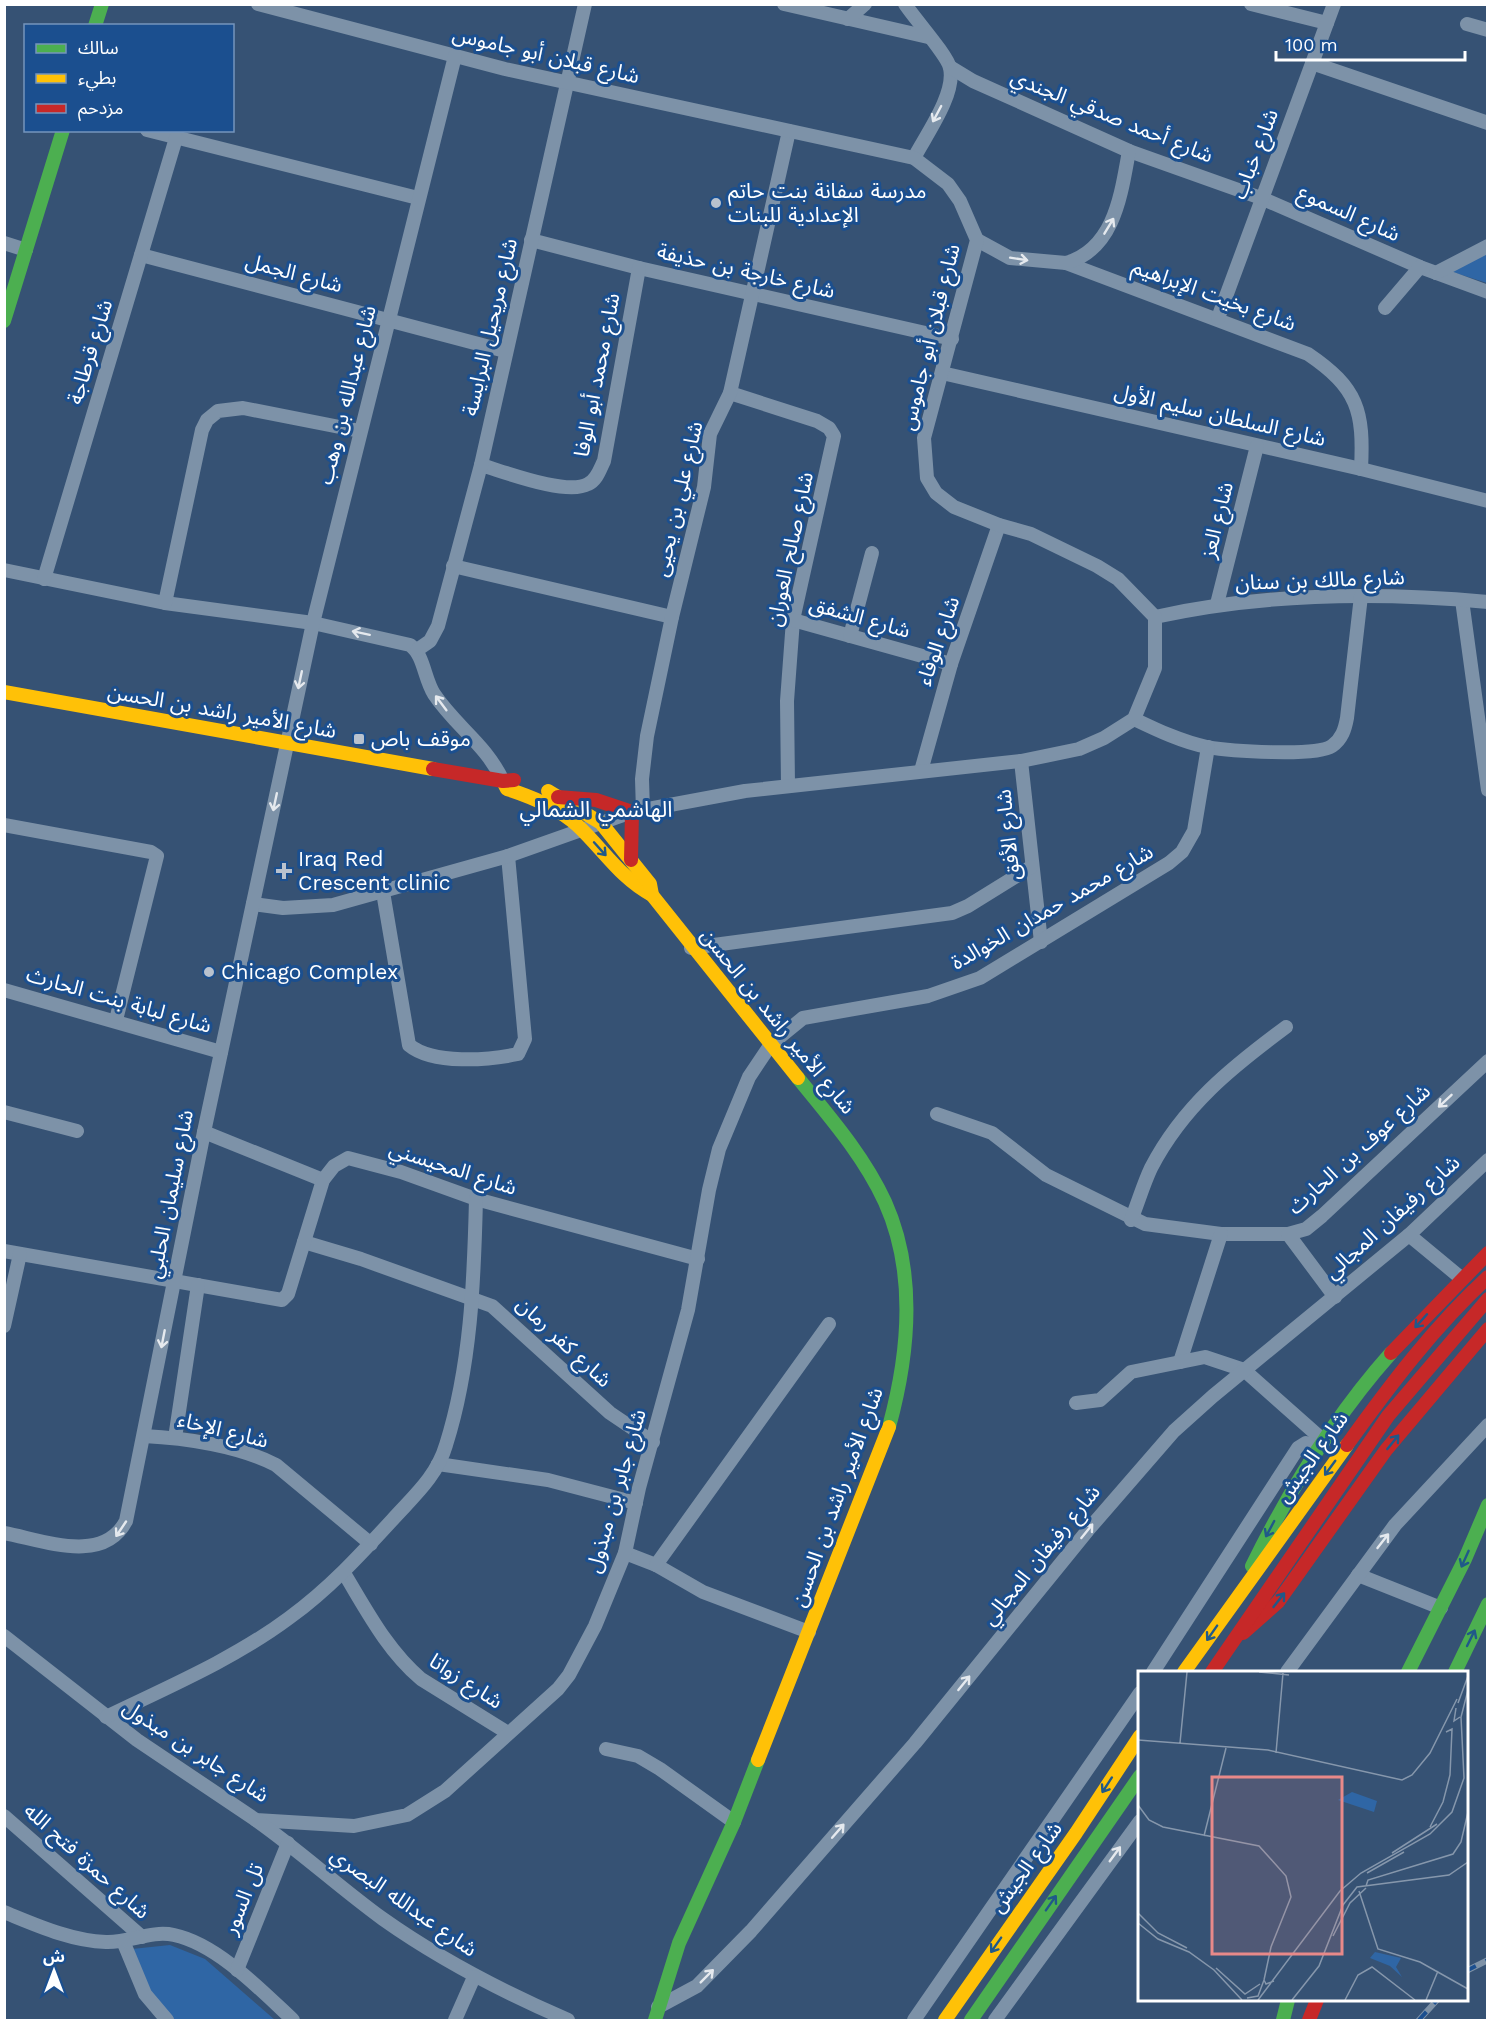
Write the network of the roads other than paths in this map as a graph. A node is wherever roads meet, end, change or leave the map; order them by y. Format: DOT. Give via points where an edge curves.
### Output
graph roads {
  1 [pos="102,4"];
  2 [pos="258,4"];
  3 [pos="585,4"];
  4 [pos="864,4"];
  5 [pos="904,4"];
  6 [pos="1251,4"];
  7 [pos="1334,4"];
  8 [pos="791,5"];
  9 [pos="848,19"];
  10 [pos="1328,23"];
  11 [pos="96,24"];
  12 [pos="1467,24"];
  13 [pos="1488,30"];
  14 [pos="928,37"];
  15 [pos="455,56"];
  16 [pos="1312,63"];
  17 [pos="950,67"];
  18 [pos="567,83"];
  19 [pos="1488,123"];
  20 [pos="789,131"];
  21 [pos="62,132"];
  22 [pos="154,132"];
  23 [pos="176,138"];
  24 [pos="1129,151"];
  25 [pos="914,158"];
  26 [pos="418,198"];
  27 [pos="1261,198"];
  28 [pos="531,240"];
  29 [pos="977,240"];
  30 [pos="4,243"];
  31 [pos="1488,246"];
  32 [pos="26,250"];
  33 [pos="141,255"];
  34 [pos="1066,263"];
  35 [pos="1420,267"];
  36 [pos="639,268"];
  37 [pos="1436,273"];
  38 [pos="1488,292"];
  39 [pos="751,294"];
  40 [pos="1385,308"];
  41 [pos="1218,318"];
  42 [pos="387,319"];
  43 [pos="4,321"];
  44 [pos="952,339"];
  45 [pos="506,351"];
  46 [pos="942,372"];
  47 [pos="730,393"];
  48 [pos="360,431"];
  49 [pos="1257,447"];
  50 [pos="481,465"];
  51 [pos="1361,469"];
  52 [pos="1488,501"];
  53 [pos="999,525"];
  54 [pos="872,553"];
  55 [pos="453,566"];
  56 [pos="4,570"];
  57 [pos="44,579"];
  58 [pos="1361,596"];
  59 [pos="1462,600"];
  60 [pos="1488,602"];
  61 [pos="165,603"];
  62 [pos="1217,604"];
  63 [pos="672,617"];
  64 [pos="1155,617"];
  65 [pos="793,620"];
  66 [pos="313,623"];
  67 [pos="850,636"];
  68 [pos="414,648"];
  69 [pos="951,664"];
  70 [pos="4,692"];
  71 [pos="1134,718"];
  72 [pos="286,745"];
  73 [pos="1208,747"];
  74 [pos="1021,760"];
  75 [pos="921,771"];
  76 [pos="503,782"];
  77 [pos="788,785"];
  78 [pos="1488,790"];
  79 [pos="557,796"];
  80 [pos="637,811"];
  81 [pos="601,823"];
  82 [pos="4,825"];
  83 [pos="582,830"];
  84 [pos="508,856"];
  85 [pos="631,860"];
  86 [pos="1031,867"];
  87 [pos="383,892"];
  88 [pos="652,895"];
  89 [pos="253,904"];
  90 [pos="1041,942"];
  91 [pos="692,948"];
  92 [pos="4,990"];
  93 [pos="116,1020"];
  94 [pos="1286,1027"];
  95 [pos="771,1044"];
  96 [pos="221,1052"];
  97 [pos="1486,1065"];
  98 [pos="4,1112"];
  99 [pos="937,1114"];
  100 [pos="77,1131"];
  101 [pos="204,1132"];
  102 [pos="1488,1160"];
  103 [pos="323,1180"];
  104 [pos="476,1199"];
  105 [pos="1131,1220"];
  106 [pos="1221,1234"];
  107 [pos="1288,1234"];
  108 [pos="1409,1234"];
  109 [pos="304,1242"];
  110 [pos="4,1251"];
  111 [pos="1488,1253"];
  112 [pos="20,1254"];
  113 [pos="698,1259"];
  114 [pos="1488,1277"];
  115 [pos="1461,1278"];
  116 [pos="174,1282"];
  117 [pos="198,1285"];
  118 [pos="473,1297"];
  119 [pos="1335,1297"];
  120 [pos="1488,1299"];
  121 [pos="829,1324"];
  122 [pos="4,1326"];
  123 [pos="1488,1329"];
  124 [pos="1180,1362"];
  125 [pos="1244,1370"];
  126 [pos="1076,1403"];
  127 [pos="1488,1425"];
  128 [pos="144,1436"];
  129 [pos="175,1438"];
  130 [pos="653,1442"];
  131 [pos="1322,1444"];
  132 [pos="438,1464"];
  133 [pos="1273,1488"];
  134 [pos="1287,1496"];
  135 [pos="636,1503"];
  136 [pos="1488,1504"];
  137 [pos="4,1533"];
  138 [pos="371,1544"];
  139 [pos="625,1553"];
  140 [pos="656,1565"];
  141 [pos="344,1573"];
  142 [pos="1358,1575"];
  143 [pos="1239,1594"];
  144 [pos="1488,1604"];
  145 [pos="1441,1608"];
  146 [pos="809,1632"];
  147 [pos="4,1636"];
  148 [pos="1235,1639"];
  149 [pos="1154,1671"];
  150 [pos="1185,1671"];
  151 [pos="1213,1671"];
  152 [pos="1288,1671"];
  153 [pos="1409,1671"];
  154 [pos="1455,1671"];
  155 [pos="1138,1697"];
  156 [pos="106,1717"];
  157 [pos="508,1733"];
  158 [pos="1138,1739"];
  159 [pos="606,1749"];
  160 [pos="1138,1779"];
  161 [pos="4,1816"];
  162 [pos="256,1820"];
  163 [pos="734,1822"];
  164 [pos="1138,1824"];
  165 [pos="288,1843"];
  166 [pos="4,1912"];
  167 [pos="142,1937"];
  168 [pos="123,1941"];
  169 [pos="237,1970"];
  170 [pos="474,1977"];
  171 [pos="1288,2001"];
  172 [pos="1317,2001"];
  173 [pos="657,2014"];
  174 [pos="167,2020"];
  175 [pos="293,2020"];
  176 [pos="455,2020"];
  177 [pos="568,2020"];
  178 [pos="914,2020"];
  179 [pos="945,2020"];
  180 [pos="970,2020"];
  181 [pos="994,2020"];
  182 [pos="1283,2020"];
  183 [pos="1309,2020"];
  1 -- 11 [label="main road"];
  2 -- 15 [label="street, شارع قبلان أبو جاموس"];
  3 -- 18 [label="street, شارع مريحيل البرايسة"];
  4 -- 9 [label="street"];
  5 -- 14 [label="street"];
  6 -- 10 [label="street"];
  7 -- 10 [label="street, شارع خباب"];
  8 -- 9 [label="street"];
  9 -- 14 [label="street"];
  10 -- 16 [label="street, شارع خباب"];
  12 -- 13 [label="street"];
  14 -- 17 [label="street"];
  15 -- 18 [label="street, شارع قبلان أبو جاموس"];
  15 -- 26 [label="street, شارع عبدالله بن وهب"];
  16 -- 19 [label="street"];
  16 -- 27 [label="street, شارع خباب"];
  17 -- 24 [label="street, شارع أحمد صدقي الجندي"];
  17 -- 25 [label="street, one-way" via="945,98"];
  18 -- 20 [label="street, شارع قبلان أبو جاموس"];
  18 -- 28 [label="street, شارع مريحيل البرايسة"];
  20 -- 25 [label="street, شارع قبلان أبو جاموس"];
  20 -- 39 [label="street, شارع علي بن يحيى"];
  21 -- 32 [label="main road"];
  22 -- 23 [label="street"];
  23 -- 26 [label="street"];
  23 -- 33 [label="street, شارع قرطاجة"];
  24 -- 27 [label="street, شارع أحمد صدقي الجندي"];
  34 -- 24 [label="street, one-way" via="1098,243 1110,227 1119,204"];
  25 -- 29 [label="street, شارع قبلان أبو جاموس" via="948,184"];
  26 -- 42 [label="street, شارع عبدالله بن وهب"];
  27 -- 35 [label="street, شارع السموع"];
  27 -- 41 [label="street, شارع خباب"];
  28 -- 36 [label="street, شارع خارجة بن حذيفة"];
  28 -- 45 [label="street, شارع مريحيل البرايسة"];
  29 -- 34 [label="street, شارع بخيت الإبراهيم, one-way" via="1010,258"];
  29 -- 44 [label="street, شارع قبلان أبو جاموس"];
  30 -- 32 [label="street"];
  31 -- 37 [label="street"];
  32 -- 43 [label="main road"];
  33 -- 42 [label="street, شارع الجمل"];
  33 -- 57 [label="street, شارع قرطاجة"];
  34 -- 41 [label="street, شارع بخيت الإبراهيم"];
  35 -- 37 [label="street, شارع السموع"];
  35 -- 40 [label="street"];
  36 -- 39 [label="street, شارع خارجة بن حذيفة"];
  36 -- 50 [label="street, شارع محمد أبو الوفا" via="604,461 597,476 574,488"];
  37 -- 38 [label="street, شارع السموع"];
  39 -- 44 [label="street, شارع خارجة بن حذيفة"];
  39 -- 47 [label="street, شارع علي بن يحيى"];
  41 -- 51 [label="street, شارع بخيت الإبراهيم" via="1288,344 1323,364 1346,389 1360,413"];
  42 -- 45 [label="street, شارع الجمل"];
  42 -- 48 [label="street, شارع عبدالله بن وهب"];
  44 -- 46 [label="street, شارع قبلان أبو جاموس"];
  45 -- 50 [label="street, شارع مريحيل البرايسة"];
  46 -- 49 [label="street, شارع السلطان سليم الأول"];
  46 -- 53 [label="street, شارع قبلان أبو جاموس" via="924,438 927,478 936,493 954,507"];
  47 -- 63 [label="street, شارع علي بن يحيى" via="710,434 704,487"];
  47 -- 65 [label="street, شارع صالح العوران" via="817,421 834,436"];
  48 -- 61 [label="street" via="243,408 218,411 207,420"];
  48 -- 66 [label="street, شارع عبدالله بن وهب"];
  49 -- 51 [label="street, شارع السلطان سليم الأول"];
  49 -- 62 [label="street, شارع العز"];
  50 -- 55 [label="street, شارع مريحيل البرايسة"];
  51 -- 52 [label="street, شارع السلطان سليم الأول"];
  53 -- 64 [label="street, شارع قبلان أبو جاموس" via="1031,534 1097,566 1118,579"];
  53 -- 69 [label="street, شارع الوفاء"];
  54 -- 67 [label="street"];
  55 -- 63 [label="street"];
  55 -- 68 [label="street, شارع مريحيل البرايسة" via="435,634"];
  56 -- 57 [label="street"];
  57 -- 61 [label="street"];
  58 -- 59 [label="street, شارع مالك بن سنان"];
  58 -- 62 [label="street, شارع مالك بن سنان"];
  58 -- 73 [label="street" via="1347,718 1343,734 1332,746 1315,752"];
  59 -- 60 [label="street, شارع مالك بن سنان"];
  59 -- 78 [label="street"];
  61 -- 66 [label="street"];
  62 -- 64 [label="street, شارع مالك بن سنان"];
  63 -- 80 [label="street, شارع علي بن يحيى" via="647,736"];
  64 -- 71 [label="street" via="1155,668"];
  65 -- 67 [label="street, شارع الشفق"];
  65 -- 77 [label="street, شارع صالح العوران" via="787,701"];
  68 -- 66 [label="street, one-way"];
  66 -- 72 [label="street, شارع عبدالله بن وهب, one-way"];
  67 -- 69 [label="street, شارع الشفق"];
  76 -- 68 [label="street, one-way" via="489,755 434,693"];
  69 -- 75 [label="street, شارع الوفاء"];
  70 -- 72 [label="main road, شارع الأمير راشد بن الحسن"];
  71 -- 73 [label="street"];
  71 -- 74 [label="street" via="1078,749"];
  72 -- 76 [label="main road, شارع الأمير راشد بن الحسن"];
  72 -- 89 [label="street, شارع سليمان الحلبي, one-way"];
  73 -- 90 [label="street, شارع محمد حمدان الخوالدة" via="1194,831 1182,852"];
  74 -- 75 [label="street"];
  74 -- 86 [label="street, شارع الأفق"];
  75 -- 77 [label="street"];
  76 -- 79 [label="main road, شارع الأمير راشد بن الحسن" via="531,783"];
  76 -- 83 [label="main road, شارع الأمير راشد بن الحسن" via="507,789 532,795"];
  77 -- 80 [label="street"];
  79 -- 80 [label="main road" via="586,796"];
  79 -- 81 [label="main road, شارع الأمير راشد بن الحسن"];
  80 -- 81 [label="street"];
  80 -- 85 [label="main road"];
  81 -- 83 [label="street"];
  81 -- 85 [label="main road, شارع الأمير راشد بن الحسن"];
  82 -- 93 [label="street" via="154,853 156,859"];
  83 -- 84 [label="street"];
  83 -- 88 [label="main road, شارع الأمير راشد بن الحسن, one-way" via="634,888"];
  84 -- 87 [label="street"];
  84 -- 87 [label="street" via="525,1039 518,1054 484,1060 438,1057 409,1045"];
  85 -- 88 [label="main road, شارع الأمير راشد بن الحسن" via="650,884"];
  86 -- 90 [label="street, شارع الأفق"];
  86 -- 91 [label="street" via="952,913"];
  87 -- 89 [label="street" via="308,908"];
  88 -- 91 [label="main road, شارع الأمير راشد بن الحسن"];
  89 -- 96 [label="street, شارع سليمان الحلبي"];
  90 -- 95 [label="street, شارع محمد حمدان الخوالدة" via="958,987 803,1018"];
  91 -- 95 [label="main road, شارع الأمير راشد بن الحسن"];
  92 -- 93 [label="street, شارع لبابة بنت الحارث"];
  93 -- 96 [label="street, شارع لبابة بنت الحارث"];
  94 -- 105 [label="street" via="1220,1078 1180,1121 1150,1170"];
  95 -- 113 [label="street, شارع جابر بن مبذول" via="749,1077 719,1149"];
  95 -- 146 [label="main road, شارع الأمير راشد بن الحسن" via="872,1178 900,1246 908,1330 897,1402 888,1431"];
  96 -- 101 [label="street, شارع سليمان الحلبي"];
  97 -- 107 [label="street, شارع عوف بن الحارث, one-way" via="1314,1223"];
  98 -- 100 [label="street"];
  99 -- 105 [label="street" via="992,1133 1046,1175"];
  101 -- 103 [label="street"];
  101 -- 116 [label="street, شارع سليمان الحلبي"];
  102 -- 108 [label="street, شارع رفيفان المجالي"];
  103 -- 104 [label="street, شارع المحيسني" via="334,1166 348,1158"];
  103 -- 109 [label="street"];
  104 -- 113 [label="street, شارع المحيسني"];
  104 -- 118 [label="street"];
  105 -- 106 [label="street"];
  106 -- 107 [label="street"];
  106 -- 124 [label="street"];
  107 -- 119 [label="street, شارع عوف بن الحارث"];
  108 -- 115 [label="street"];
  108 -- 119 [label="street, شارع رفيفان المجالي"];
  109 -- 117 [label="street" via="286,1298 278,1300"];
  109 -- 118 [label="street, شارع كفر رمان"];
  110 -- 112 [label="street"];
  111 -- 115 [label="main road"];
  112 -- 116 [label="street"];
  112 -- 122 [label="street"];
  113 -- 130 [label="street, شارع جابر بن مبذول"];
  114 -- 143 [label="main road, شارع الجيش, one-way" via="1459,1304 1391,1384"];
  115 -- 131 [label="main road, one-way" via="1387,1359"];
  116 -- 117 [label="street"];
  116 -- 128 [label="street, شارع سليمان الحلبي, one-way"];
  117 -- 129 [label="street"];
  118 -- 130 [label="street, شارع كفر رمان" via="501,1312 604,1408"];
  118 -- 132 [label="street" via="458,1393"];
  119 -- 125 [label="street, شارع رفيفان المجالي"];
  120 -- 148 [label="main road, شارع الجيش" via="1388,1416"];
  121 -- 140 [label="street"];
  148 -- 123 [label="main road, one-way" via="1278,1602 1386,1450"];
  124 -- 125 [label="street" via="1205,1357"];
  124 -- 126 [label="street" via="1131,1372 1100,1400"];
  125 -- 131 [label="street"];
  173 -- 125 [label="street, شارع رفيفان المجالي, one-way" via="697,1986 751,1931 915,1743 1139,1469 1193,1413"];
  142 -- 127 [label="street, one-way" via="1395,1525"];
  128 -- 129 [label="street, شارع الإخاء"];
  128 -- 137 [label="street, شارع سليمان الحلبي, one-way" via="126,1521 115,1538 84,1547"];
  129 -- 138 [label="street, شارع الإخاء" via="236,1451 276,1465"];
  130 -- 135 [label="street, شارع جابر بن مبذول"];
  131 -- 133 [label="street" via="1300,1445"];
  131 -- 134 [label="main road"];
  132 -- 135 [label="street" via="548,1480"];
  132 -- 138 [label="street" via="422,1489"];
  133 -- 134 [label="main road"];
  133 -- 149 [label="street"];
  134 -- 143 [label="main road, one-way"];
  135 -- 139 [label="street, شارع جابر بن مبذول"];
  136 -- 145 [label="main road, one-way" via="1466,1560"];
  138 -- 141 [label="street"];
  139 -- 140 [label="street"];
  139 -- 157 [label="street, شارع جابر بن مبذول" via="595,1626 569,1675"];
  140 -- 146 [label="street" via="703,1592"];
  141 -- 156 [label="street" via="289,1618 242,1649"];
  141 -- 157 [label="street, شارع زواتا" via="377,1628 409,1669"];
  142 -- 145 [label="street"];
  142 -- 152 [label="street"];
  143 -- 150 [label="main road, شارع الجيش, one-way"];
  154 -- 144 [label="main road, one-way"];
  145 -- 153 [label="main road"];
  146 -- 163 [label="main road, شارع الأمير راشد بن الحسن"];
  147 -- 156 [label="street, شارع جابر بن مبذول"];
  148 -- 151 [label="main road, شارع الجيش"];
  155 -- 178 [label="street"];
  156 -- 162 [label="street, شارع جابر بن مبذول"];
  157 -- 162 [label="street, شارع جابر بن مبذول" via="446,1791 407,1815 354,1826"];
  158 -- 179 [label="main road, شارع الجيش, one-way"];
  159 -- 163 [label="street" via="638,1756"];
  180 -- 160 [label="main road, شارع الجيش, one-way"];
  161 -- 167 [label="street, شارع حمزة فتح الله"];
  162 -- 165 [label="street, شارع عبدالله البصري"];
  163 -- 173 [label="main road, شارع الأمير راشد بن الحسن" via="679,1942"];
  181 -- 164 [label="street, one-way"];
  165 -- 169 [label="street, تل السور"];
  165 -- 170 [label="street, شارع عبدالله البصري" via="384,1919"];
  166 -- 168 [label="street" via="72,1937"];
  167 -- 168 [label="street"];
  167 -- 169 [label="street" via="161,1934 190,1940"];
  168 -- 174 [label="street" via="145,1994"];
  169 -- 175 [label="street"];
  170 -- 176 [label="street"];
  170 -- 177 [label="street, شارع عبدالله البصري"];
  171 -- 182 [label="main road"];
  172 -- 183 [label="main road"];
}
